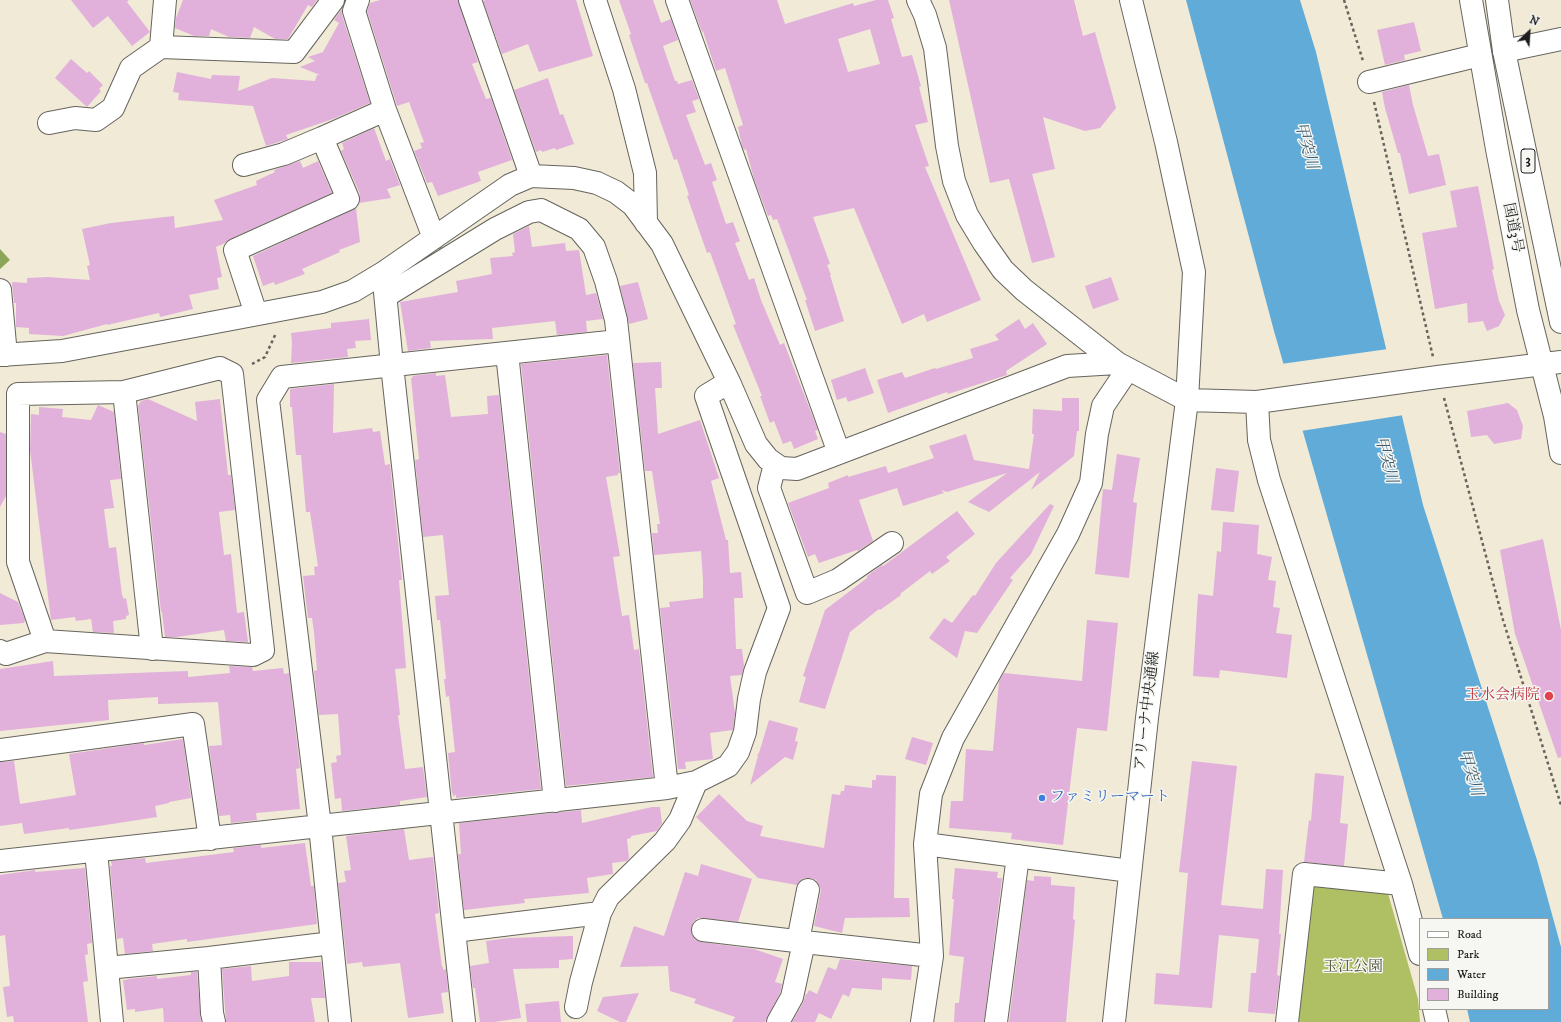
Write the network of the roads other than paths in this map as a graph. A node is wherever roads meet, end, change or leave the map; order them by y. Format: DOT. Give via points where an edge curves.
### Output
graph roads {
  1 [pos="165,0"];
  2 [pos="333,0"];
  3 [pos="358,0"];
  4 [pos="470,0"];
  5 [pos="595,0"];
  6 [pos="677,0"];
  7 [pos="918,0"];
  8 [pos="1130,0"];
  9 [pos="1471,0"];
  10 [pos="1497,0"];
  11 [pos="1561,38"];
  12 [pos="161,47"];
  13 [pos="1504,51"];
  14 [pos="1480,55"];
  15 [pos="1369,82"];
  16 [pos="386,110"];
  17 [pos="49,123"];
  18 [pos="322,138"];
  19 [pos="244,164"];
  20 [pos="531,176"];
  21 [pos="646,222"];
  22 [pos="434,238"];
  23 [pos="383,273"];
  24 [pos="0,290"];
  25 [pos="386,296"];
  26 [pos="256,314"];
  27 [pos="1561,322"];
  28 [pos="618,341"];
  29 [pos="507,353"];
  30 [pos="3,355"];
  31 [pos="1551,363"];
  32 [pos="392,365"];
  33 [pos="1123,366"];
  34 [pos="728,382"];
  35 [pos="124,392"];
  36 [pos="1187,400"];
  37 [pos="1261,402"];
  38 [pos="839,453"];
  39 [pos="1561,453"];
  40 [pos="775,464"];
  41 [pos="9,526"];
  42 [pos="892,543"];
  43 [pos="44,641"];
  44 [pos="152,649"];
  45 [pos="0,652"];
  46 [pos="0,750"];
  47 [pos="696,782"];
  48 [pos="667,788"];
  49 [pos="555,801"];
  50 [pos="442,813"];
  51 [pos="320,826"];
  52 [pos="210,838"];
  53 [pos="925,844"];
  54 [pos="96,851"];
  55 [pos="1018,856"];
  56 [pos="0,861"];
  57 [pos="1130,871"];
  58 [pos="1401,884"];
  59 [pos="808,890"];
  60 [pos="600,913"];
  61 [pos="703,930"];
  62 [pos="454,931"];
  63 [pos="801,941"];
  64 [pos="332,944"];
  65 [pos="1419,950"];
  66 [pos="932,956"];
  67 [pos="209,958"];
  68 [pos="107,968"];
  69 [pos="576,1007"];
  70 [pos="1434,1010"];
  71 [pos="112,1022"];
  72 [pos="214,1022"];
  73 [pos="340,1022"];
  74 [pos="464,1022"];
  75 [pos="778,1022"];
  76 [pos="922,1022"];
  77 [pos="996,1022"];
  78 [pos="1114,1022"];
  79 [pos="1288,1022"];
  80 [pos="1437,1022"];
  1 -- 12 [label="main road"];
  2 -- 12 [label="main road" via="294,52"];
  3 -- 16 [label="main road" via="354,11"];
  4 -- 20 [label="main road"];
  5 -- 21 [label="main road" via="624,89 646,173"];
  6 -- 38 [label="main road"];
  7 -- 33 [label="main road" via="935,48 947,146 954,181 967,215 1003,270 1024,290"];
  8 -- 36 [label="main road, アリーナ中央通線" via="1166,142 1194,272"];
  9 -- 14 [label="main road, 国道3号 / 3"];
  10 -- 13 [label="main road, 国道3号 / 3"];
  11 -- 13 [label="main road"];
  12 -- 17 [label="main road" via="131,68 113,108 96,120 75,118"];
  13 -- 27 [label="main road, 国道3号 / 3"];
  14 -- 15 [label="main road"];
  14 -- 31 [label="main road, 国道3号 / 3" via="1528,310"];
  16 -- 18 [label="main road"];
  16 -- 22 [label="main road"];
  18 -- 19 [label="main road" via="284,154"];
  18 -- 26 [label="main road" via="348,198 235,250"];
  20 -- 21 [label="main road" via="574,178 596,183 616,192 633,205"];
  20 -- 22 [label="main road" via="510,185"];
  21 -- 34 [label="main road" via="662,244"];
  22 -- 23 [label="main road"];
  23 -- 25 [label="main road"];
  23 -- 26 [label="main road" via="353,291 322,302"];
  24 -- 30 [label="main road"];
  25 -- 28 [label="main road" via="495,229 529,212 541,210 579,230 594,246 608,288"];
  25 -- 32 [label="main road"];
  26 -- 30 [label="main road" via="62,351"];
  28 -- 29 [label="main road"];
  28 -- 48 [label="main road"];
  29 -- 32 [label="main road"];
  29 -- 49 [label="main road"];
  31 -- 37 [label="main road"];
  31 -- 39 [label="main road, 国道3号 / 3"];
  32 -- 50 [label="main road"];
  32 -- 51 [label="main road" via="282,377 268,400"];
  33 -- 36 [label="main road"];
  33 -- 38 [label="main road" via="1067,366"];
  33 -- 53 [label="main road" via="1103,406 1091,483 1068,534 952,738 931,794"];
  34 -- 40 [label="main road" via="756,444"];
  34 -- 47 [label="main road" via="706,396 779,608 756,672 749,699 745,732 738,752 728,766"];
  35 -- 41 [label="main road" via="18,394"];
  35 -- 44 [label="main road"];
  35 -- 44 [label="main road" via="220,368 232,374 263,650 253,655"];
  36 -- 37 [label="main road"];
  36 -- 57 [label="main road, アリーナ中央通線"];
  37 -- 58 [label="main road" via="1259,440 1269,480"];
  38 -- 40 [label="main road" via="797,469 781,468"];
  40 -- 42 [label="main road" via="769,488 806,593 838,580"];
  41 -- 43 [label="main road"];
  43 -- 44 [label="main road"];
  43 -- 45 [label="main road" via="6,654"];
  46 -- 52 [label="main road" via="192,724"];
  47 -- 48 [label="main road"];
  47 -- 60 [label="main road" via="680,820 665,841 608,897"];
  48 -- 49 [label="main road"];
  49 -- 50 [label="main road"];
  50 -- 51 [label="main road"];
  50 -- 62 [label="main road"];
  51 -- 52 [label="main road"];
  51 -- 64 [label="main road"];
  52 -- 54 [label="main road"];
  53 -- 55 [label="main road"];
  53 -- 66 [label="main road"];
  54 -- 56 [label="main road"];
  54 -- 68 [label="main road"];
  55 -- 57 [label="main road"];
  55 -- 77 [label="main road"];
  57 -- 78 [label="main road, アリーナ中央通線"];
  58 -- 65 [label="main road"];
  58 -- 79 [label="main road" via="1304,874"];
  59 -- 63 [label="main road"];
  60 -- 62 [label="main road"];
  60 -- 69 [label="main road"];
  61 -- 63 [label="main road"];
  62 -- 74 [label="main road"];
  63 -- 66 [label="main road"];
  63 -- 75 [label="main road" via="792,997"];
  64 -- 67 [label="main road"];
  64 -- 73 [label="main road"];
  66 -- 76 [label="main road"];
  67 -- 68 [label="main road"];
  67 -- 72 [label="main road"];
  68 -- 71 [label="main road"];
  70 -- 80 [label="main road"];
}
